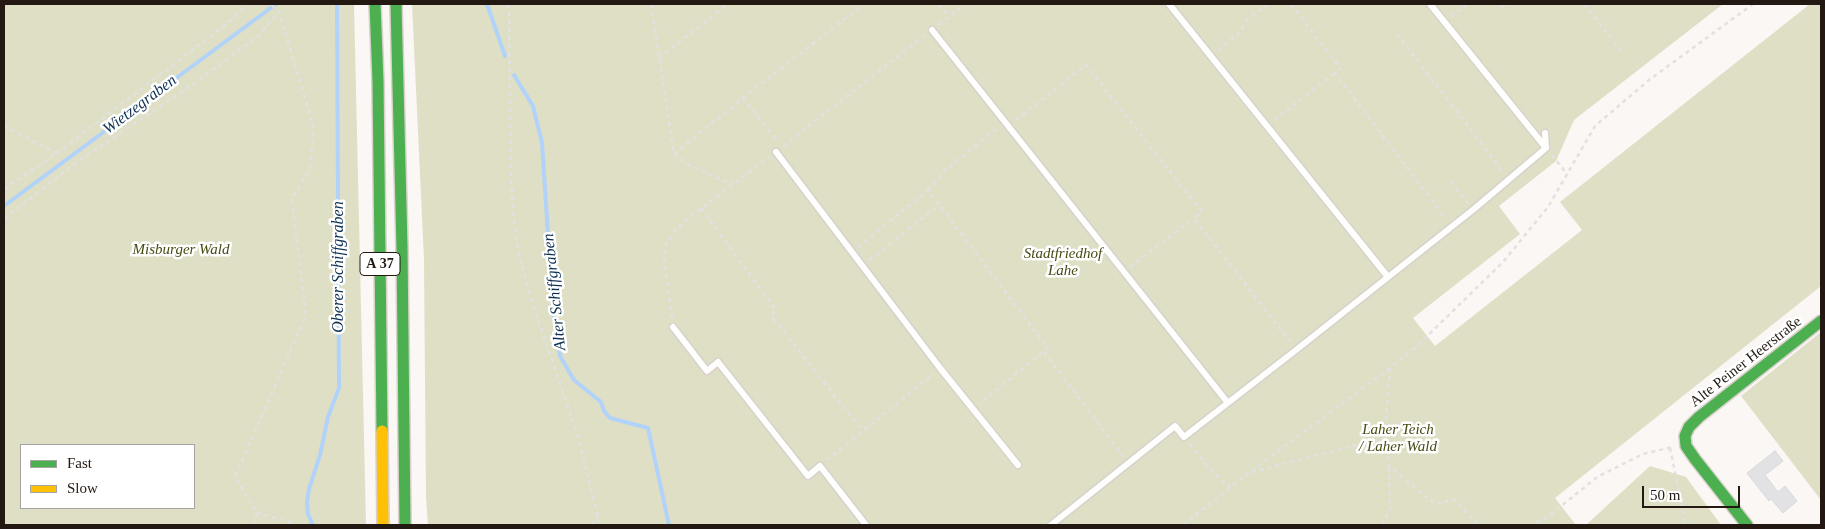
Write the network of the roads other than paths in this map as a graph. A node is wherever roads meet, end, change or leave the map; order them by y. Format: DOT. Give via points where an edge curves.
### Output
graph roads {
  1 [pos="375,4"];
  2 [pos="396,4"];
  3 [pos="1169,4"];
  4 [pos="1430,4"];
  5 [pos="932,30"];
  6 [pos="1546,133"];
  7 [pos="1546,148"];
  8 [pos="779,150"];
  9 [pos="1388,277"];
  10 [pos="1821,321"];
  11 [pos="673,327"];
  12 [pos="1228,403"];
  13 [pos="1018,465"];
  14 [pos="383,525"];
  15 [pos="405,525"];
  16 [pos="866,525"];
  17 [pos="1051,525"];
  18 [pos="1747,525"];
  1 -- 14 [label="main road, A 37"];
  2 -- 15 [label="main road, A 37"];
  3 -- 9 [label="lane"];
  4 -- 7 [label="lane"];
  5 -- 12 [label="lane"];
  6 -- 7 [label="lane"];
  7 -- 9 [label="lane"];
  8 -- 13 [label="lane" via="862,266"];
  9 -- 12 [label="lane"];
  10 -- 18 [label="main road, Alte Peiner Heerstraße" via="1699,417 1685,436 1686,446 1694,459"];
  11 -- 16 [label="lane" via="707,371 718,362 808,476 820,466"];
  12 -- 17 [label="lane" via="1184,437 1175,426"];
}
